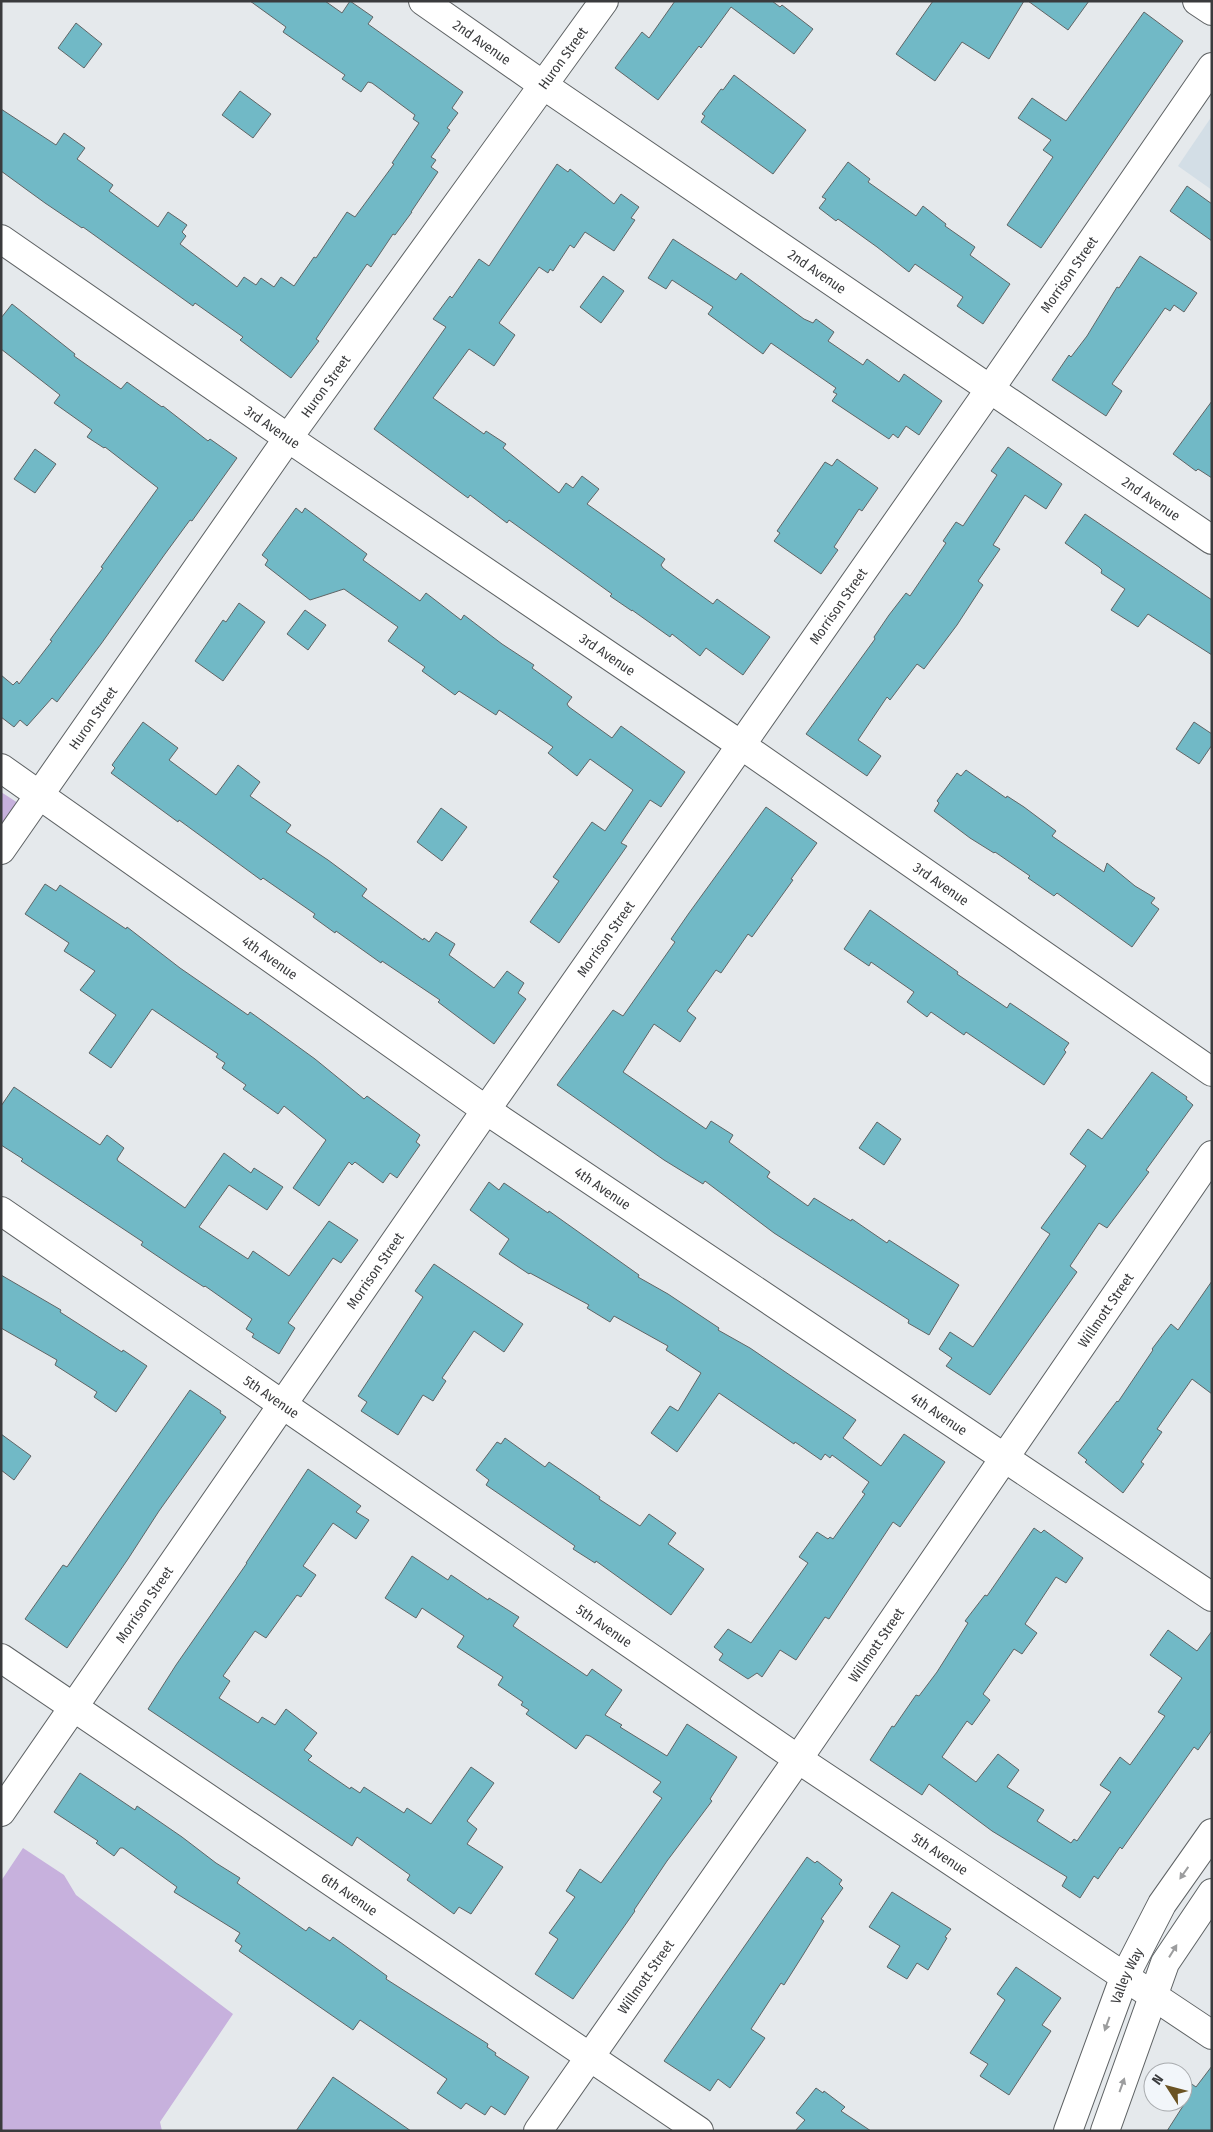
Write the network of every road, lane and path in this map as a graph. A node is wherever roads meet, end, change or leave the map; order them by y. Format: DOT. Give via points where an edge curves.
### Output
graph roads {
  1 [pos="423,1"];
  2 [pos="604,1"];
  3 [pos="1197,1"];
  4 [pos="1212,12"];
  5 [pos="1212,67"];
  6 [pos="543,85"];
  7 [pos="1,239"];
  8 [pos="990,389"];
  9 [pos="288,438"];
  10 [pos="1212,540"];
  11 [pos="741,745"];
  12 [pos="1,768"];
  13 [pos="40,795"];
  14 [pos="1,850"];
  15 [pos="1212,1072"];
  16 [pos="486,1110"];
  17 [pos="1212,1155"];
  18 [pos="1,1211"];
  19 [pos="284,1404"];
  20 [pos="1005,1458"];
  21 [pos="1212,1597"];
  22 [pos="1,1658"];
  23 [pos="74,1707"];
  24 [pos="798,1759"];
  25 [pos="1,1812"];
  26 [pos="1212,1833"];
  27 [pos="1212,1893"];
  28 [pos="1124,1978"];
  29 [pos="1154,1995"];
  30 [pos="1212,2035"];
  31 [pos="590,2056"];
  32 [pos="538,2131"];
  33 [pos="699,2131"];
  34 [pos="1068,2131"];
  35 [pos="1105,2131"];
  1 -- 6 [label="street, 2nd Avenue"];
  2 -- 6 [label="street, Huron Street"];
  3 -- 4 [label="street"];
  5 -- 8 [label="street, Morrison Street"];
  6 -- 8 [label="street, 2nd Avenue"];
  6 -- 9 [label="street, Huron Street"];
  7 -- 9 [label="street, 3rd Avenue"];
  8 -- 10 [label="street, 2nd Avenue"];
  8 -- 11 [label="street, Morrison Street"];
  9 -- 11 [label="street, 3rd Avenue"];
  9 -- 13 [label="street, Huron Street"];
  11 -- 15 [label="street, 3rd Avenue"];
  11 -- 16 [label="street, Morrison Street"];
  12 -- 13 [label="street, 4th Avenue"];
  13 -- 14 [label="street, Huron Street"];
  13 -- 16 [label="street, 4th Avenue"];
  16 -- 19 [label="street, Morrison Street"];
  16 -- 20 [label="street, 4th Avenue"];
  17 -- 20 [label="street, Willmott Street"];
  18 -- 19 [label="street, 5th Avenue"];
  19 -- 23 [label="street, Morrison Street"];
  19 -- 24 [label="street, 5th Avenue"];
  20 -- 21 [label="street, 4th Avenue"];
  20 -- 24 [label="street, Willmott Street"];
  22 -- 23 [label="street, 6th Avenue"];
  23 -- 25 [label="street, Morrison Street"];
  23 -- 31 [label="street, 6th Avenue"];
  24 -- 28 [label="street, 5th Avenue"];
  24 -- 31 [label="street, Willmott Street"];
  26 -- 28 [label="street, Valley Way, one-way" via="1162,1904"];
  29 -- 27 [label="street, one-way" via="1165,1963"];
  28 -- 29 [label="street, 5th Avenue"];
  28 -- 34 [label="street, Valley Way, one-way"];
  29 -- 30 [label="street, 5th Avenue"];
  35 -- 29 [label="street, one-way"];
  31 -- 32 [label="street, Willmott Street"];
  31 -- 33 [label="street, 6th Avenue"];
}
